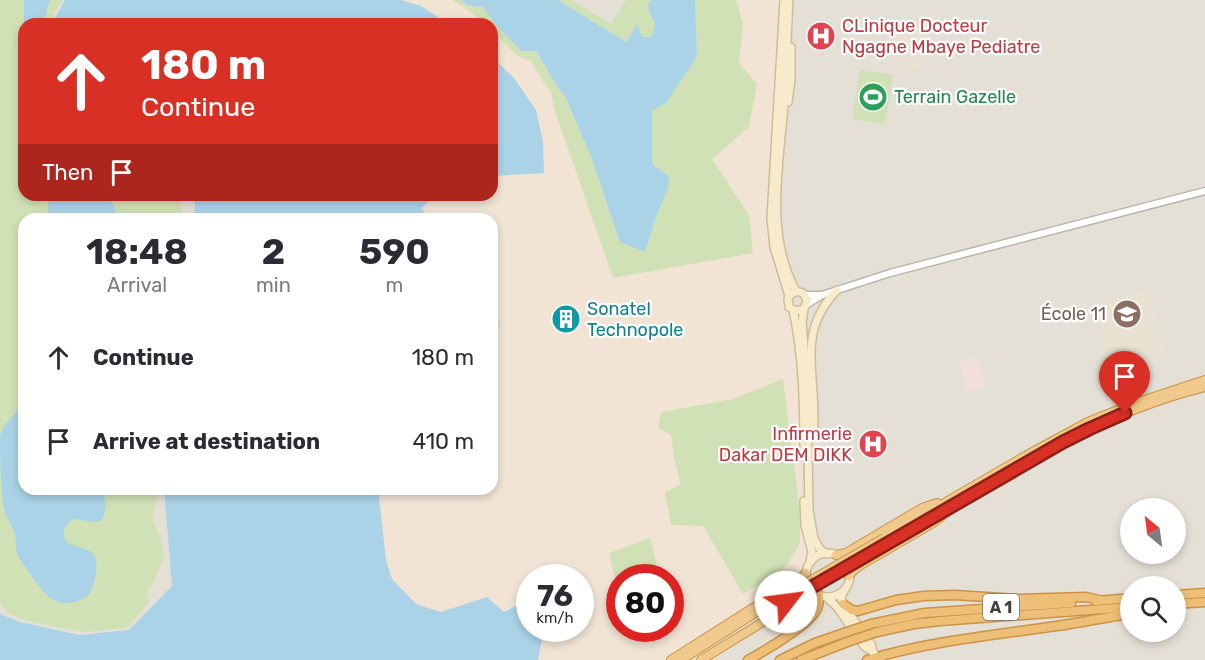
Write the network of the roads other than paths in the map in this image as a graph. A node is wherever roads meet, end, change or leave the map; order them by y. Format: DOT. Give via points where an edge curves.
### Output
graph roads {
  1 [pos="784,0"];
  2 [pos="791,0"];
  3 [pos="791,65"];
  4 [pos="785,83"];
  5 [pos="1205,191"];
  6 [pos="776,217"];
  7 [pos="837,290"];
  8 [pos="796,291"];
  9 [pos="805,295"];
  10 [pos="822,295"];
  11 [pos="789,296"];
  12 [pos="805,307"];
  13 [pos="793,310"];
  14 [pos="802,330"];
  15 [pos="810,348"];
  16 [pos="1205,380"];
  17 [pos="1205,387"];
  18 [pos="809,435"];
  19 [pos="965,495"];
  20 [pos="827,554"];
  21 [pos="836,555"];
  22 [pos="810,562"];
  23 [pos="806,573"];
  24 [pos="849,576"];
  25 [pos="845,588"];
  26 [pos="1205,593"];
  27 [pos="1186,594"];
  28 [pos="820,595"];
  29 [pos="1120,599"];
  30 [pos="1100,600"];
  31 [pos="1205,602"];
  32 [pos="843,604"];
  33 [pos="1186,604"];
  34 [pos="1120,608"];
  35 [pos="765,611"];
  36 [pos="1120,616"];
  37 [pos="877,656"];
  38 [pos="671,660"];
  39 [pos="681,660"];
  40 [pos="694,660"];
  41 [pos="701,660"];
  42 [pos="748,660"];
  43 [pos="780,660"];
  44 [pos="801,660"];
  45 [pos="867,660"];
  1 -- 11 [label="main road" via="771,218 774,247"];
  2 -- 3 [label="main road"];
  2 -- 4 [label="main road"];
  3 -- 4 [label="main road"];
  3 -- 6 [label="main road" via="780,211"];
  4 -- 6 [label="main road"];
  5 -- 7 [label="street"];
  6 -- 8 [label="main road" via="781,254"];
  7 -- 10 [label="street"];
  7 -- 15 [label="main road" via="817,320"];
  8 -- 9 [label="main road"];
  8 -- 11 [label="main road"];
  9 -- 10 [label="street"];
  9 -- 12 [label="main road"];
  10 -- 12 [label="street"];
  11 -- 13 [label="main road" via="788,304"];
  12 -- 13 [label="main road"];
  12 -- 14 [label="main road"];
  13 -- 22 [label="main road" via="802,384 804,515 812,552"];
  14 -- 15 [label="main road"];
  14 -- 18 [label="main road"];
  15 -- 18 [label="main road" via="814,430"];
  16 -- 19 [label="highway" via="1088,422"];
  17 -- 19 [label="highway" via="1157,401 1089,429"];
  18 -- 20 [label="main road" via="811,527 817,545"];
  19 -- 21 [label="highway" via="922,508 846,553"];
  19 -- 24 [label="highway" via="933,523"];
  19 -- 35 [label="highway, bridge"];
  20 -- 21 [label="main road"];
  20 -- 22 [label="main road"];
  21 -- 24 [label="main road" via="845,562"];
  22 -- 23 [label="main road"];
  23 -- 28 [label="main road" via="809,587"];
  23 -- 38 [label="highway"];
  24 -- 25 [label="main road"];
  25 -- 28 [label="main road" via="837,595"];
  25 -- 32 [label="main road"];
  26 -- 27 [label="highway"];
  28 -- 37 [label="main road" via="837,607 864,646"];
  28 -- 41 [label="highway" via="794,603"];
  28 -- 42 [label="highway" via="814,613"];
  29 -- 30 [label="highway, A 1"];
  30 -- 32 [label="highway" via="949,595 909,597 858,611"];
  30 -- 43 [label="highway, A 1, bridge" via="925,613 843,633"];
  31 -- 33 [label="highway"];
  32 -- 37 [label="main road"];
  34 -- 44 [label="highway, A 1, bridge" via="914,624 877,632"];
  35 -- 39 [label="highway"];
  35 -- 40 [label="highway"];
  36 -- 37 [label="highway"];
  37 -- 45 [label="highway"];
}
